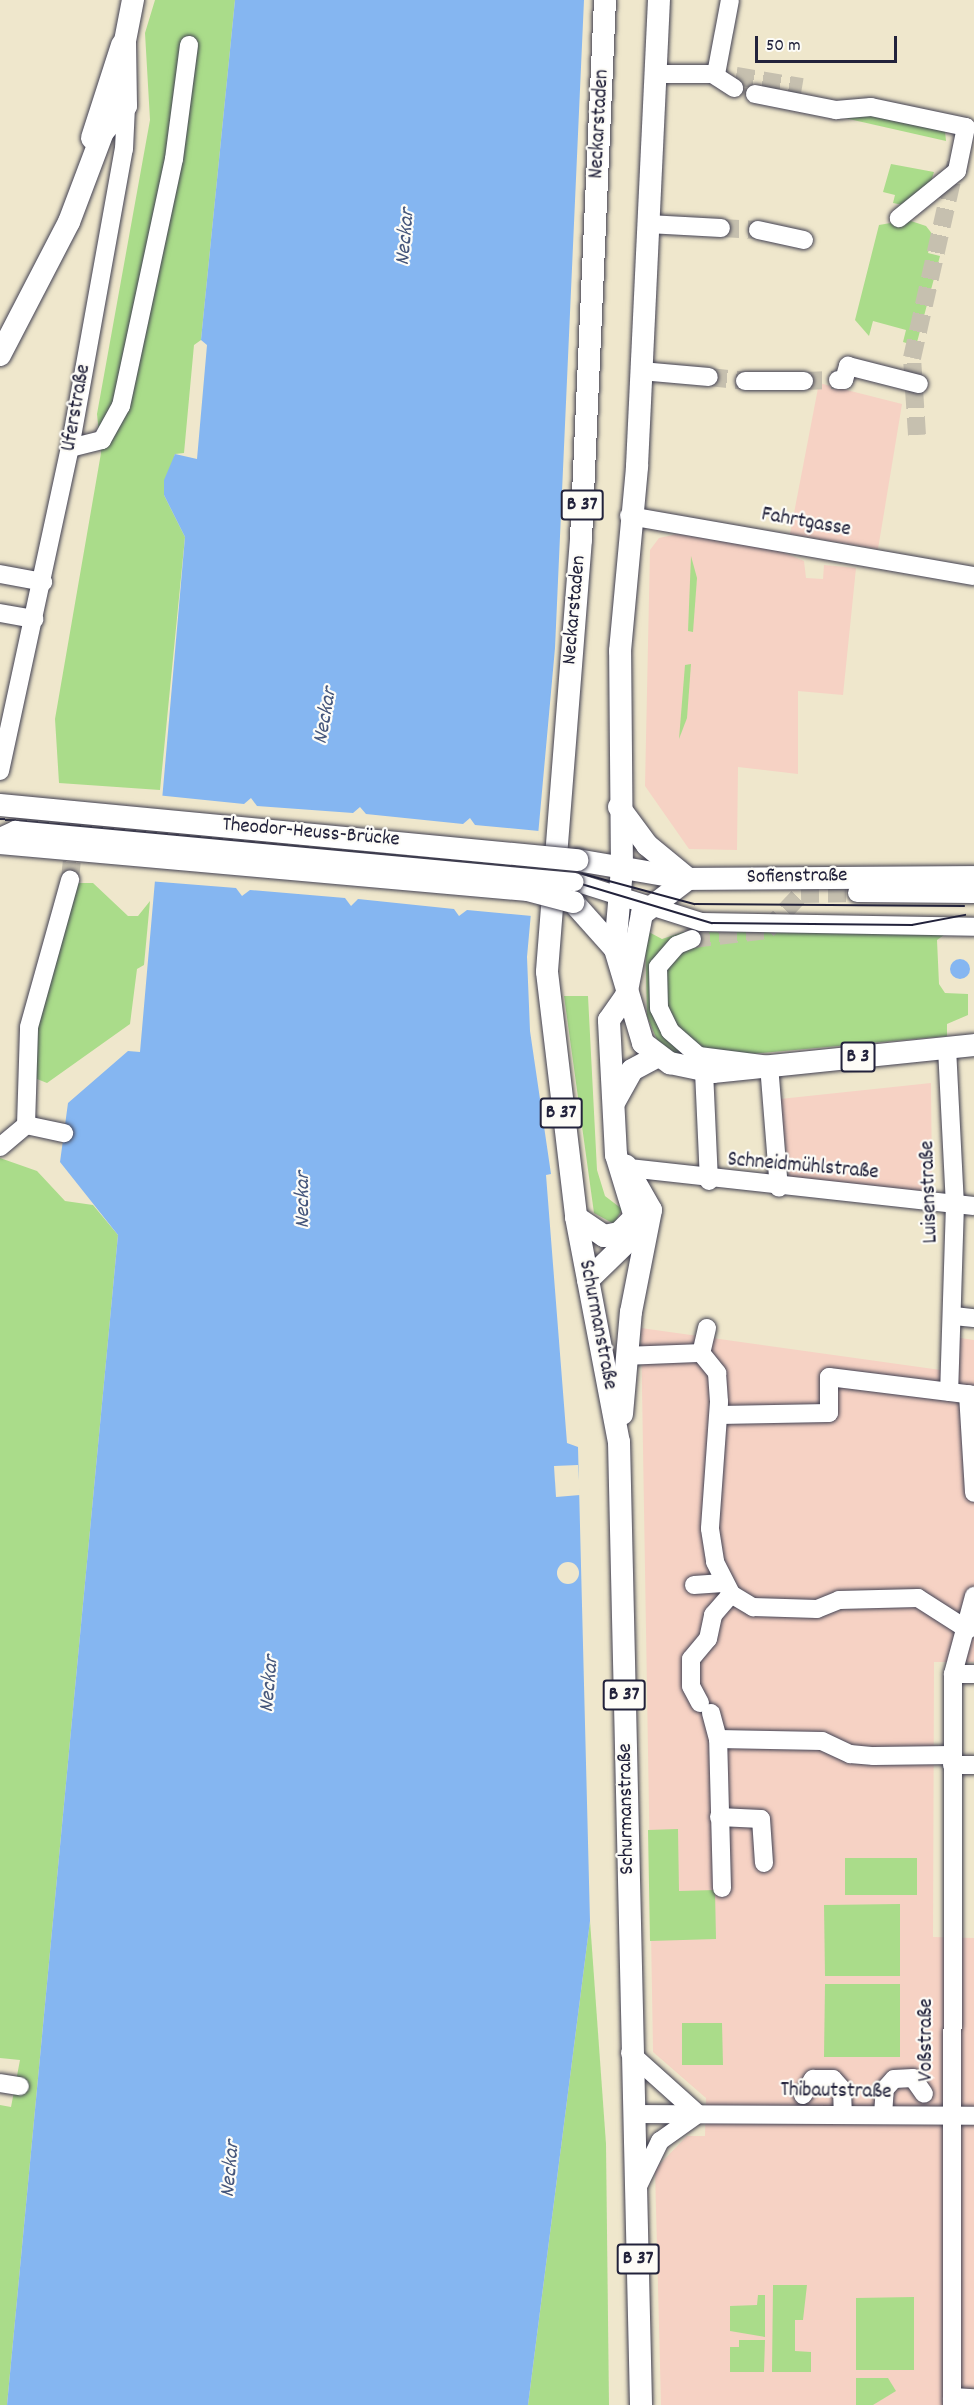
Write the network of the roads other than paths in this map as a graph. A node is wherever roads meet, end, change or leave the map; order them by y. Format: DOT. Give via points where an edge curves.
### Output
graph roads {
  1 [pos="133,0"];
  2 [pos="605,0"];
  3 [pos="659,0"];
  4 [pos="730,0"];
  5 [pos="125,41"];
  6 [pos="189,45"];
  7 [pos="655,74"];
  8 [pos="755,94"];
  9 [pos="126,106"];
  10 [pos="85,177"];
  11 [pos="899,218"];
  12 [pos="648,224"];
  13 [pos="721,228"];
  14 [pos="758,230"];
  15 [pos="804,240"];
  16 [pos="0,355"];
  17 [pos="641,370"];
  18 [pos="709,377"];
  19 [pos="838,380"];
  20 [pos="745,381"];
  21 [pos="804,381"];
  22 [pos="919,384"];
  23 [pos="70,448"];
  24 [pos="629,516"];
  25 [pos="0,574"];
  26 [pos="972,576"];
  27 [pos="43,582"];
  28 [pos="0,613"];
  29 [pos="34,620"];
  30 [pos="0,771"];
  31 [pos="0,805"];
  32 [pos="619,807"];
  33 [pos="0,837"];
  34 [pos="0,843"];
  35 [pos="622,869"];
  36 [pos="974,877"];
  37 [pos="688,879"];
  38 [pos="70,880"];
  39 [pos="575,881"];
  40 [pos="857,893"];
  41 [pos="621,894"];
  42 [pos="974,894"];
  43 [pos="648,905"];
  44 [pos="974,927"];
  45 [pos="692,939"];
  46 [pos="615,950"];
  47 [pos="626,996"];
  48 [pos="974,1045"];
  49 [pos="947,1048"];
  50 [pos="656,1057"];
  51 [pos="769,1065"];
  52 [pos="704,1071"];
  53 [pos="615,1101"];
  54 [pos="26,1125"];
  55 [pos="64,1133"];
  56 [pos="0,1147"];
  57 [pos="622,1162"];
  58 [pos="709,1181"];
  59 [pos="779,1188"];
  60 [pos="974,1206"];
  61 [pos="955,1209"];
  62 [pos="576,1217"];
  63 [pos="636,1217"];
  64 [pos="588,1280"];
  65 [pos="954,1316"];
  66 [pos="974,1318"];
  67 [pos="707,1328"];
  68 [pos="701,1353"];
  69 [pos="626,1356"];
  70 [pos="949,1392"];
  71 [pos="971,1394"];
  72 [pos="719,1415"];
  73 [pos="619,1442"];
  74 [pos="974,1493"];
  75 [pos="694,1585"];
  76 [pos="727,1589"];
  77 [pos="974,1596"];
  78 [pos="968,1629"];
  79 [pos="968,1648"];
  80 [pos="953,1674"];
  81 [pos="974,1674"];
  82 [pos="718,1739"];
  83 [pos="952,1760"];
  84 [pos="974,1765"];
  85 [pos="719,1817"];
  86 [pos="764,1863"];
  87 [pos="722,1888"];
  88 [pos="630,2053"];
  89 [pos="0,2083"];
  90 [pos="20,2086"];
  91 [pos="924,2094"];
  92 [pos="803,2095"];
  93 [pos="633,2114"];
  94 [pos="698,2114"];
  95 [pos="843,2114"];
  96 [pos="883,2115"];
  97 [pos="974,2116"];
  98 [pos="949,2117"];
  99 [pos="636,2194"];
  100 [pos="974,2398"];
  101 [pos="952,2401"];
  102 [pos="641,2405"];
  1 -- 5 [label="main road"];
  2 -- 62 [label="main road, Neckarstaden / B 37" via="581,539 547,972"];
  3 -- 7 [label="main road"];
  4 -- 7 [label="street" via="725,74"];
  5 -- 9 [label="main road, Uferstraße"];
  5 -- 10 [label="main road" via="111,65"];
  6 -- 23 [label="street" via="174,159 121,406 102,440"];
  7 -- 12 [label="main road"];
  8 -- 11 [label="street" via="836,110 871,106 966,128 957,171"];
  9 -- 10 [label="main road" via="106,127"];
  9 -- 23 [label="street, Uferstraße" via="124,149"];
  10 -- 16 [label="main road" via="60,241"];
  12 -- 13 [label="street"];
  12 -- 17 [label="main road"];
  14 -- 15 [label="street"];
  17 -- 18 [label="street"];
  17 -- 24 [label="main road"];
  19 -- 22 [label="street" via="844,380 848,366"];
  20 -- 21 [label="street"];
  23 -- 27 [label="street, Uferstraße"];
  24 -- 26 [label="street, Fahrtgasse"];
  24 -- 32 [label="main road" via="620,651"];
  25 -- 27 [label="street"];
  27 -- 29 [label="street, Uferstraße"];
  28 -- 29 [label="street"];
  29 -- 30 [label="street, Uferstraße"];
  31 -- 39 [label="main road, Theodor-Heuss-Brücke, bridge"];
  32 -- 35 [label="main road"];
  32 -- 37 [label="main road" via="647,845"];
  33 -- 39 [label="street, bridge" via="15,830"];
  34 -- 39 [label="main road, Theodor-Heuss-Brücke, bridge" via="528,890"];
  35 -- 37 [label="main road, Sofienstraße"];
  35 -- 39 [label="main road, Theodor-Heuss-Brücke"];
  35 -- 41 [label="main road"];
  36 -- 37 [label="main road, Sofienstraße"];
  37 -- 43 [label="main road"];
  38 -- 54 [label="street" via="29,1027"];
  39 -- 41 [label="street"];
  39 -- 46 [label="main road"];
  40 -- 42 [label="street"];
  41 -- 43 [label="street"];
  41 -- 46 [label="main road"];
  43 -- 44 [label="street" via="712,923"];
  43 -- 47 [label="main road" via="636,928"];
  45 -- 51 [label="street" via="665,956 655,978 659,1008 669,1031 699,1056"];
  46 -- 47 [label="main road"];
  47 -- 50 [label="main road" via="638,1034"];
  47 -- 53 [label="main road" via="613,1011 608,1030"];
  48 -- 49 [label="main road, B 3"];
  49 -- 51 [label="main road, B 3"];
  49 -- 61 [label="street, Luisenstraße"];
  50 -- 52 [label="main road, B 3"];
  50 -- 53 [label="main road" via="632,1070"];
  51 -- 52 [label="main road, B 3"];
  51 -- 59 [label="street"];
  52 -- 58 [label="street"];
  53 -- 57 [label="main road"];
  54 -- 55 [label="street"];
  54 -- 56 [label="street"];
  57 -- 58 [label="street, Schneidmühlstraße" via="656,1173"];
  57 -- 63 [label="main road"];
  57 -- 69 [label="main road" via="651,1210"];
  58 -- 59 [label="street, Schneidmühlstraße"];
  59 -- 61 [label="street, Schneidmühlstraße"];
  60 -- 61 [label="street, Schneidmühlstraße"];
  61 -- 65 [label="street, Luisenstraße"];
  62 -- 63 [label="main road" via="604,1236 619,1233"];
  62 -- 64 [label="main road, Schurmanstraße / B 37"];
  63 -- 64 [label="main road" via="627,1242"];
  64 -- 73 [label="main road, Schurmanstraße / B 37"];
  65 -- 66 [label="street"];
  65 -- 70 [label="street, Luisenstraße"];
  67 -- 68 [label="street"];
  68 -- 69 [label="street"];
  68 -- 72 [label="street" via="717,1373"];
  69 -- 73 [label="main road"];
  70 -- 71 [label="street"];
  70 -- 72 [label="street" via="829,1377 829,1413"];
  71 -- 74 [label="street"];
  72 -- 76 [label="street" via="710,1529"];
  73 -- 88 [label="main road, Schurmanstraße / B 37"];
  75 -- 76 [label="street"];
  76 -- 78 [label="street" via="753,1607 817,1609 839,1600 918,1598"];
  76 -- 82 [label="street" via="713,1615 703,1624 708,1639 691,1659 691,1686 706,1708"];
  77 -- 78 [label="street"];
  78 -- 79 [label="street"];
  79 -- 80 [label="street"];
  80 -- 81 [label="street"];
  80 -- 83 [label="street, Voßstraße"];
  82 -- 83 [label="street" via="822,1741 850,1754"];
  82 -- 85 [label="street"];
  83 -- 84 [label="street"];
  83 -- 98 [label="street, Voßstraße"];
  85 -- 86 [label="street" via="761,1819"];
  85 -- 87 [label="street"];
  88 -- 93 [label="main road, Schurmanstraße / B 37"];
  88 -- 94 [label="street"];
  89 -- 90 [label="street"];
  91 -- 96 [label="street" via="913,2078 894,2079 885,2089"];
  92 -- 95 [label="street" via="813,2079 833,2079 842,2089"];
  93 -- 94 [label="street, Thibautstraße"];
  93 -- 99 [label="main road, Schurmanstraße / B 37"];
  94 -- 95 [label="street, Thibautstraße"];
  94 -- 99 [label="street" via="660,2141"];
  95 -- 96 [label="street, Thibautstraße"];
  96 -- 98 [label="street, Thibautstraße"];
  97 -- 98 [label="street, Thibautstraße"];
  98 -- 101 [label="street, Voßstraße"];
  99 -- 102 [label="main road, Schurmanstraße / B 37"];
  100 -- 101 [label="street"];
}
